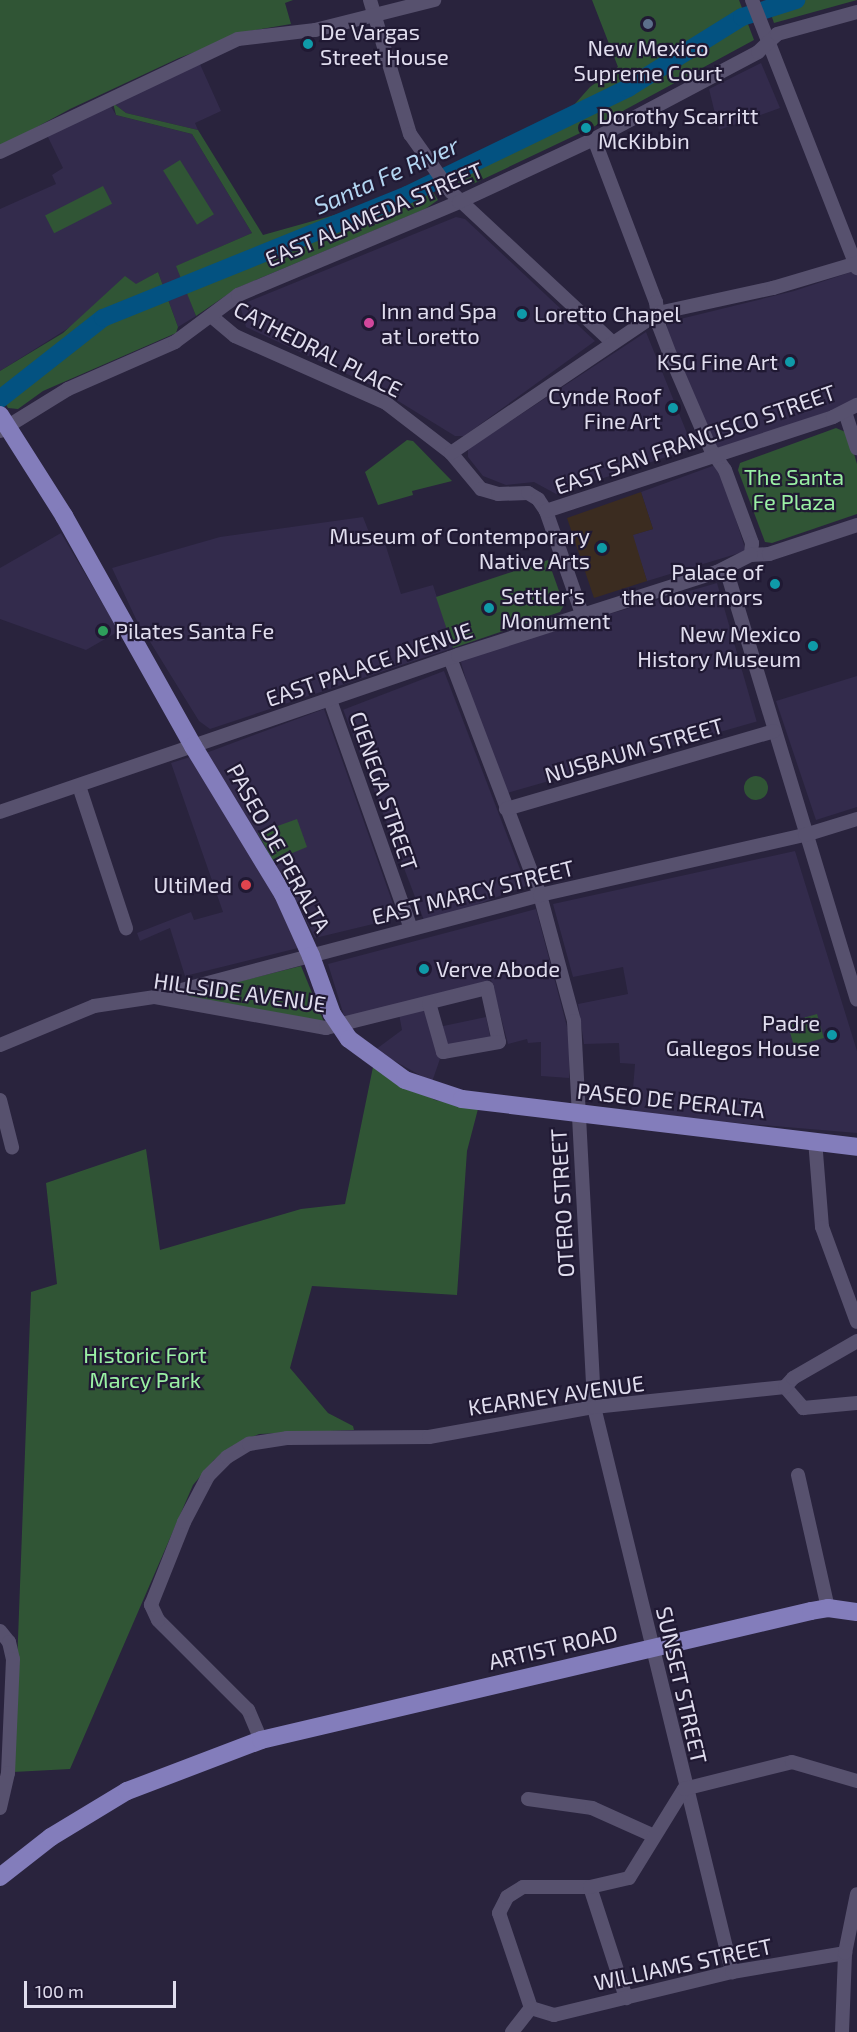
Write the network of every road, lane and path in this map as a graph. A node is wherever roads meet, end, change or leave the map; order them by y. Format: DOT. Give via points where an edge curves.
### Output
graph roads {
  1 [pos="370,0"];
  2 [pos="434,0"];
  3 [pos="752,0"];
  4 [pos="857,12"];
  5 [pos="375,15"];
  6 [pos="768,41"];
  7 [pos="594,139"];
  8 [pos="0,152"];
  9 [pos="455,197"];
  10 [pos="856,265"];
  11 [pos="658,313"];
  12 [pos="212,316"];
  13 [pos="613,343"];
  14 [pos="851,408"];
  15 [pos="2,422"];
  16 [pos="857,448"];
  17 [pos="451,453"];
  18 [pos="717,455"];
  19 [pos="546,511"];
  20 [pos="857,525"];
  21 [pos="751,555"];
  22 [pos="726,569"];
  23 [pos="582,614"];
  24 [pos="450,658"];
  25 [pos="330,700"];
  26 [pos="774,731"];
  27 [pos="193,746"];
  28 [pos="78,786"];
  29 [pos="506,809"];
  30 [pos="0,812"];
  31 [pos="857,819"];
  32 [pos="805,836"];
  33 [pos="540,895"];
  34 [pos="126,928"];
  35 [pos="411,928"];
  36 [pos="311,956"];
  37 [pos="154,997"];
  38 [pos="857,999"];
  39 [pos="429,1003"];
  40 [pos="338,1027"];
  41 [pos="0,1045"];
  42 [pos="0,1100"];
  43 [pos="579,1115"];
  44 [pos="815,1140"];
  45 [pos="12,1147"];
  46 [pos="857,1147"];
  47 [pos="857,1322"];
  48 [pos="857,1341"];
  49 [pos="785,1387"];
  50 [pos="857,1403"];
  51 [pos="594,1407"];
  52 [pos="798,1475"];
  53 [pos="828,1608"];
  54 [pos="857,1612"];
  55 [pos="0,1631"];
  56 [pos="652,1648"];
  57 [pos="261,1740"];
  58 [pos="857,1781"];
  59 [pos="684,1789"];
  60 [pos="528,1799"];
  61 [pos="0,1808"];
  62 [pos="654,1836"];
  63 [pos="0,1877"];
  64 [pos="590,1887"];
  65 [pos="857,1894"];
  66 [pos="845,1953"];
  67 [pos="732,1972"];
  68 [pos="626,1998"];
  69 [pos="531,2008"];
  70 [pos="512,2032"];
  71 [pos="842,2032"];
  1 -- 5 [label="street"];
  2 -- 5 [label="street"];
  3 -- 6 [label="street"];
  4 -- 6 [label="street, EAST ALAMEDA STREET" via="784,32"];
  5 -- 8 [label="street" via="315,30 255,34 230,42"];
  5 -- 9 [label="street" via="402,116 410,134"];
  6 -- 7 [label="street, EAST ALAMEDA STREET" via="758,52"];
  6 -- 10 [label="street"];
  7 -- 9 [label="street, EAST ALAMEDA STREET"];
  7 -- 11 [label="street"];
  9 -- 12 [label="street, EAST ALAMEDA STREET" via="238,295"];
  9 -- 13 [label="street"];
  10 -- 11 [label="street" via="763,291"];
  11 -- 13 [label="street"];
  11 -- 18 [label="street" via="658,326"];
  12 -- 15 [label="street, EAST ALAMEDA STREET" via="175,342"];
  12 -- 17 [label="street, CATHEDRAL PLACE" via="235,336 371,394"];
  13 -- 17 [label="street"];
  14 -- 16 [label="street"];
  14 -- 18 [label="street, EAST SAN FRANCISCO STREET"];
  15 -- 27 [label="main road, PASEO DE PERALTA" via="98,572"];
  17 -- 19 [label="street, CATHEDRAL PLACE" via="481,489 498,494 534,495"];
  18 -- 19 [label="street, EAST SAN FRANCISCO STREET"];
  18 -- 21 [label="street" via="752,543"];
  19 -- 23 [label="street"];
  20 -- 21 [label="street" via="769,554"];
  21 -- 22 [label="street, EAST PALACE AVENUE"];
  22 -- 23 [label="street, EAST PALACE AVENUE"];
  22 -- 26 [label="street"];
  23 -- 24 [label="street, EAST PALACE AVENUE"];
  24 -- 25 [label="street, EAST PALACE AVENUE"];
  24 -- 29 [label="street, OTERO STREET"];
  25 -- 27 [label="street, EAST PALACE AVENUE"];
  25 -- 35 [label="street, CIENEGA STREET"];
  26 -- 29 [label="street, NUSBAUM STREET"];
  26 -- 32 [label="street"];
  27 -- 28 [label="street, EAST PALACE AVENUE"];
  27 -- 36 [label="main road, PASEO DE PERALTA" via="283,894"];
  28 -- 30 [label="street, EAST PALACE AVENUE"];
  28 -- 34 [label="street"];
  29 -- 33 [label="street, OTERO STREET"];
  31 -- 32 [label="street, EAST MARCY STREET"];
  32 -- 33 [label="street, EAST MARCY STREET"];
  32 -- 38 [label="street"];
  33 -- 35 [label="street, EAST MARCY STREET"];
  33 -- 43 [label="street, OTERO STREET" via="574,1021"];
  35 -- 36 [label="street, EAST MARCY STREET"];
  36 -- 37 [label="street, EAST MARCY STREET"];
  36 -- 40 [label="main road, PASEO DE PERALTA"];
  37 -- 40 [label="street, HILLSIDE AVENUE"];
  37 -- 41 [label="street, HILLSIDE AVENUE" via="94,1006"];
  39 -- 39 [label="street, HILLSIDE AVENUE" via="487,988 499,1042 443,1052"];
  39 -- 40 [label="street, HILLSIDE AVENUE"];
  40 -- 43 [label="main road, PASEO DE PERALTA" via="378,1062 430,1090 462,1099"];
  42 -- 45 [label="street"];
  43 -- 44 [label="main road, PASEO DE PERALTA"];
  43 -- 51 [label="street, OTERO STREET"];
  44 -- 46 [label="main road, PASEO DE PERALTA"];
  44 -- 47 [label="street" via="822,1227"];
  48 -- 49 [label="street" via="793,1378"];
  49 -- 50 [label="street" via="803,1408"];
  49 -- 51 [label="street, KEARNEY AVENUE"];
  51 -- 56 [label="street, SUNSET STREET"];
  51 -- 57 [label="street, KEARNEY AVENUE" via="429,1437 287,1438 249,1444 227,1457 208,1476 184,1522 151,1605 158,1620 248,1710"];
  52 -- 53 [label="street"];
  53 -- 54 [label="main road, ARTIST ROAD"];
  53 -- 56 [label="main road, ARTIST ROAD"];
  55 -- 61 [label="street" via="9,1642 12,1659 8,1773"];
  56 -- 57 [label="main road, ARTIST ROAD"];
  56 -- 59 [label="street, SUNSET STREET"];
  57 -- 63 [label="main road, ARTIST ROAD" via="127,1791 51,1837"];
  58 -- 59 [label="street" via="792,1762"];
  59 -- 62 [label="street"];
  59 -- 67 [label="street, SUNSET STREET"];
  60 -- 62 [label="street" via="591,1808"];
  62 -- 64 [label="street" via="630,1878"];
  64 -- 68 [label="street"];
  64 -- 69 [label="street" via="523,1887 507,1897 499,1913"];
  65 -- 66 [label="street"];
  66 -- 67 [label="street, WILLIAMS STREET"];
  66 -- 71 [label="street"];
  67 -- 68 [label="street, WILLIAMS STREET"];
  68 -- 69 [label="street, WILLIAMS STREET" via="554,2014"];
  69 -- 70 [label="street"];
}
